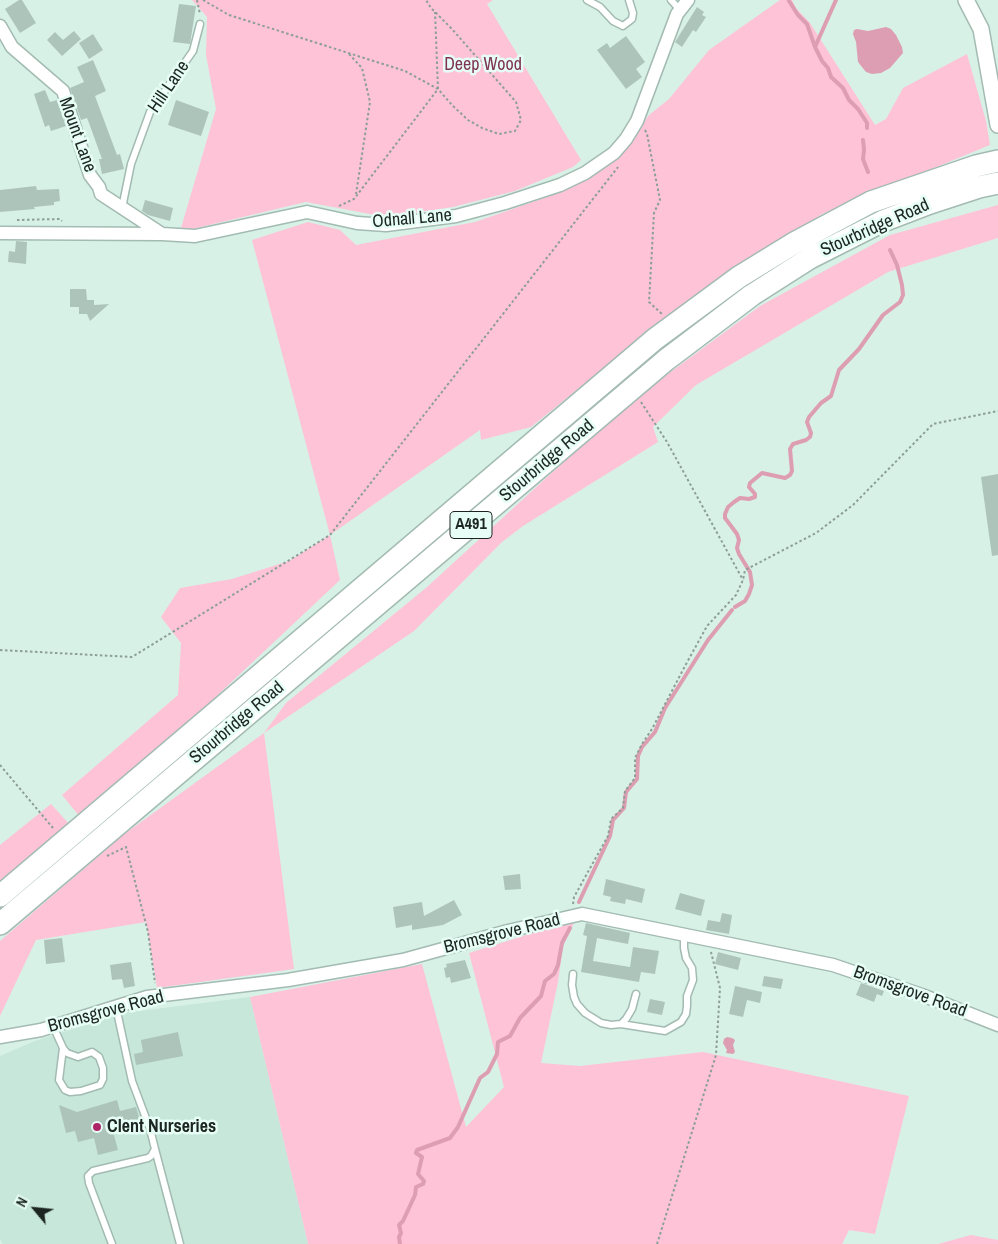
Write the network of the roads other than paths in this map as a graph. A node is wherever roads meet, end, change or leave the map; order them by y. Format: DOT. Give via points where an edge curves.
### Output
graph roads {
  1 [pos="587,0"];
  2 [pos="629,0"];
  3 [pos="671,0"];
  4 [pos="966,0"];
  5 [pos="684,5"];
  6 [pos="200,24"];
  7 [pos="0,26"];
  8 [pos="998,125"];
  9 [pos="998,161"];
  10 [pos="989,185"];
  11 [pos="122,208"];
  12 [pos="0,233"];
  13 [pos="162,234"];
  14 [pos="0,896"];
  15 [pos="0,924"];
  16 [pos="684,934"];
  17 [pos="573,974"];
  18 [pos="636,994"];
  19 [pos="116,1007"];
  20 [pos="620,1024"];
  21 [pos="998,1025"];
  22 [pos="53,1026"];
  23 [pos="0,1037"];
  24 [pos="63,1048"];
  25 [pos="155,1148"];
  26 [pos="112,1244"];
  27 [pos="180,1244"];
  1 -- 2 [label="lane" via="623,26 632,19"];
  3 -- 5 [label="lane"];
  4 -- 8 [label="street" via="981,29"];
  5 -- 13 [label="street, Odnall Lane" via="668,34 637,121 614,153 560,185 456,216 386,225 357,223 307,212 195,236"];
  6 -- 11 [label="lane, Hill Lane" via="193,51 150,112 131,164"];
  7 -- 11 [label="street, Mount Lane" via="12,47 63,91 90,176 101,194"];
  9 -- 14 [label="highway, Stourbridge Road / A491" via="870,202 739,277 656,339"];
  10 -- 15 [label="highway, Stourbridge Road / A491" via="883,221 810,258 752,295 666,360"];
  11 -- 13 [label="street, Mount Lane"];
  12 -- 13 [label="street, Odnall Lane"];
  16 -- 19 [label="street, Bromsgrove Road" via="582,914 403,960 288,980 147,997"];
  16 -- 20 [label="lane" via="684,948 693,980 686,996 686,1014 681,1022 665,1031"];
  16 -- 21 [label="street, Bromsgrove Road" via="833,965"];
  17 -- 20 [label="lane" via="574,997 585,1013 601,1023"];
  18 -- 20 [label="lane" via="626,1020"];
  19 -- 22 [label="street, Bromsgrove Road"];
  19 -- 25 [label="lane" via="132,1081"];
  22 -- 23 [label="street, Bromsgrove Road"];
  22 -- 24 [label="lane"];
  24 -- 24 [label="lane" via="71,1056 95,1053 103,1068 100,1085 81,1091 65,1090 59,1080"];
  25 -- 26 [label="lane" via="148,1158 93,1171 88,1176"];
  25 -- 27 [label="lane"];
}
